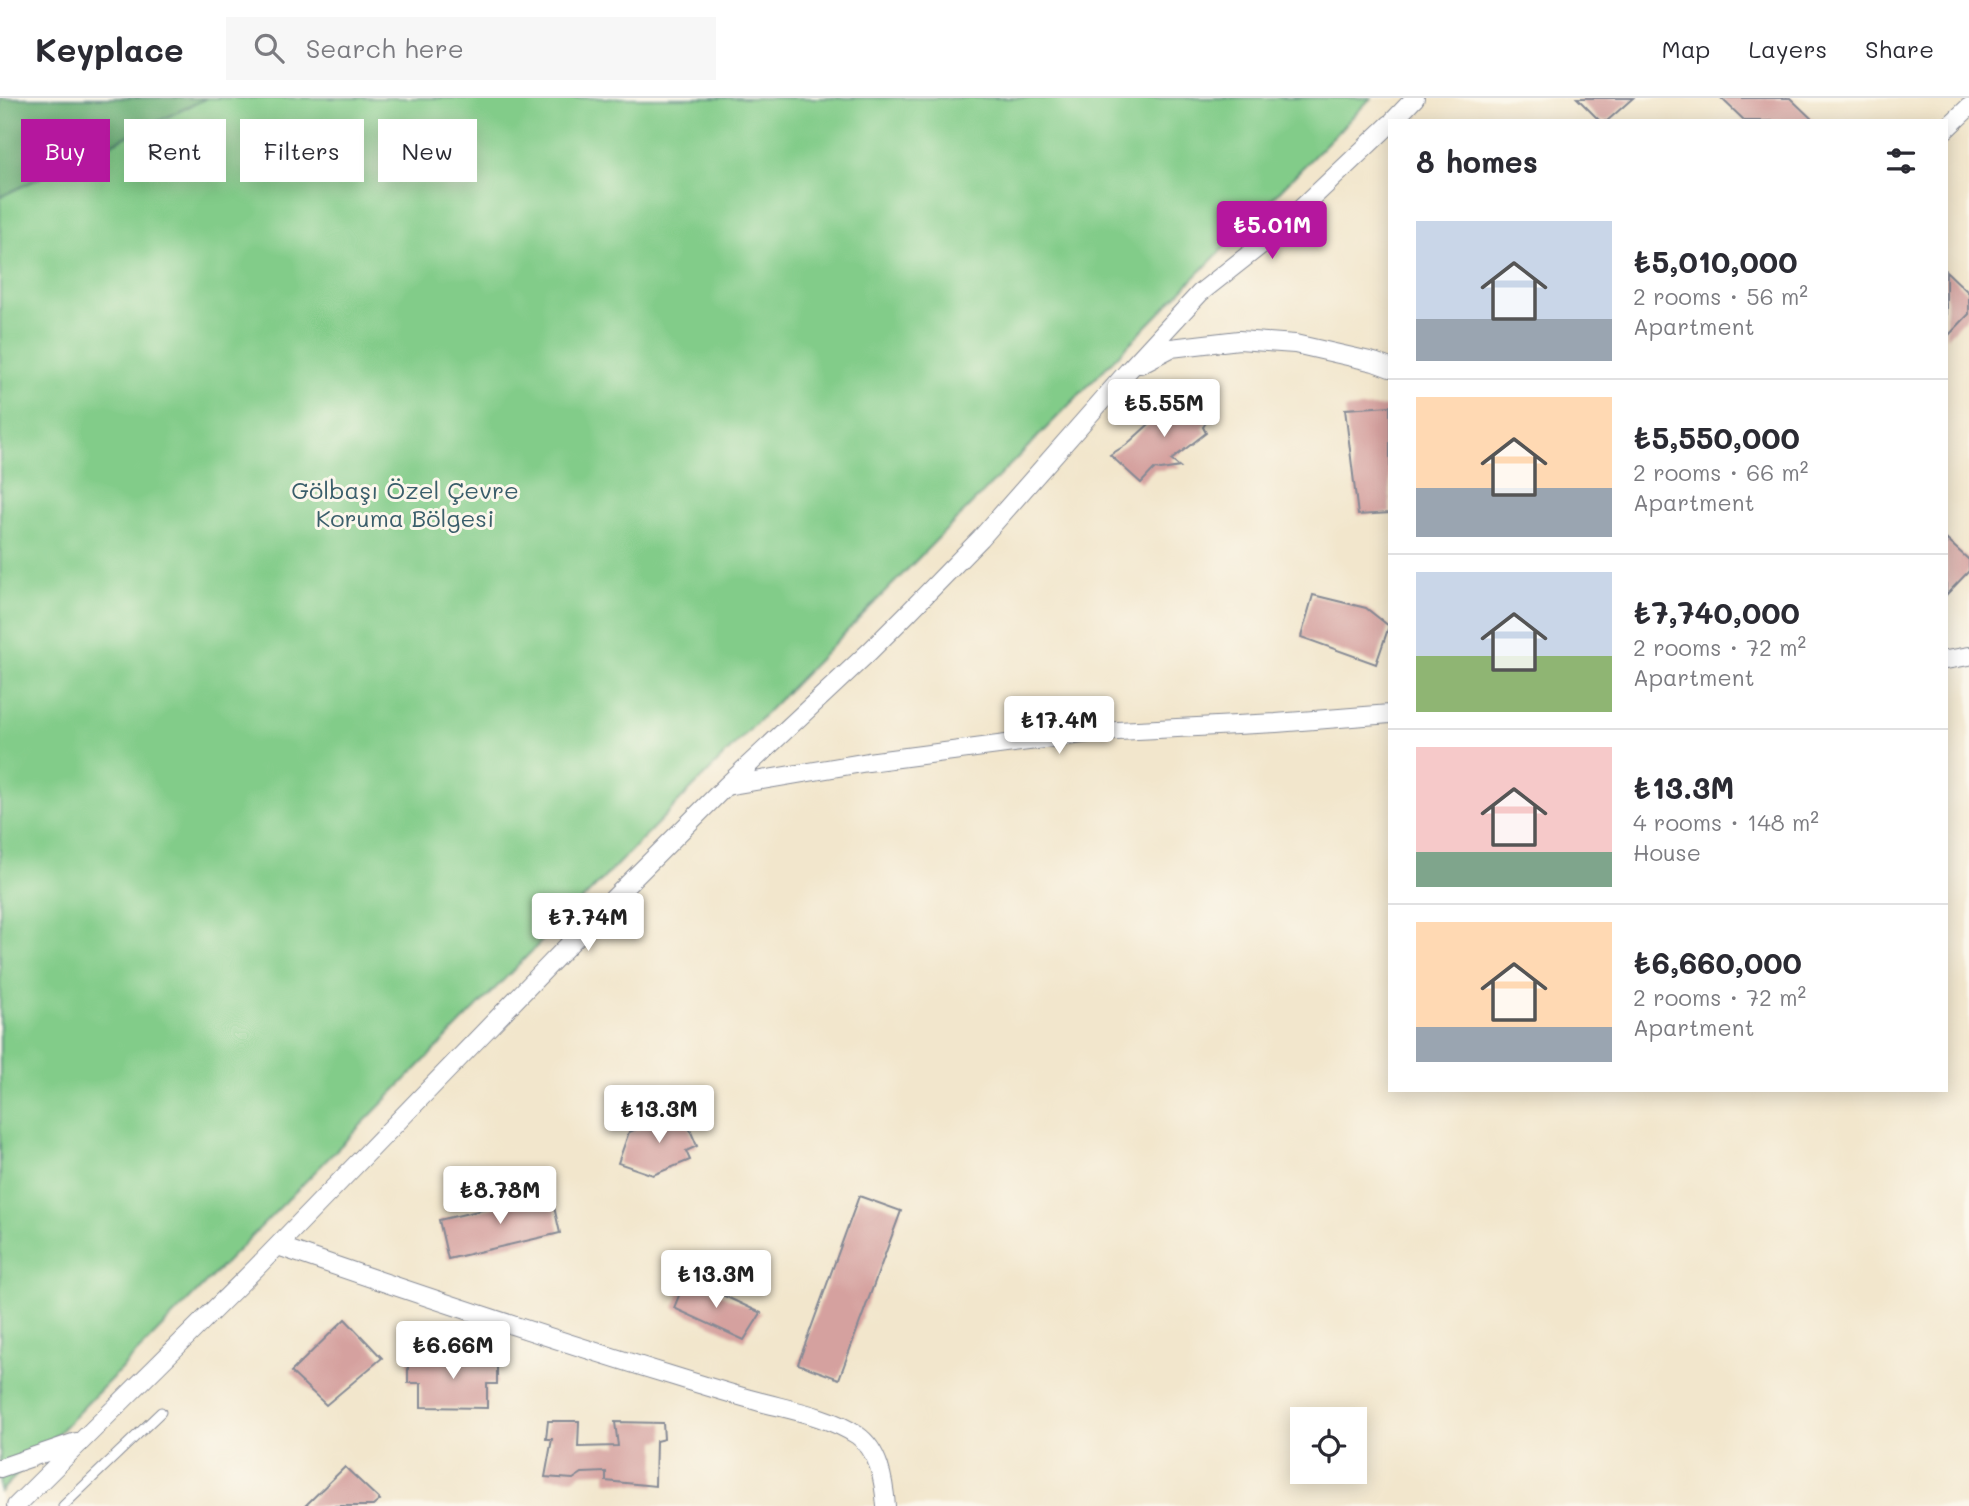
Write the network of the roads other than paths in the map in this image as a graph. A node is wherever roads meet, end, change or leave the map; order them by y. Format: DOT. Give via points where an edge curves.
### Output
graph roads {
  1 [pos="1415,98"];
  2 [pos="1969,107"];
  3 [pos="1394,119"];
  4 [pos="1388,125"];
  5 [pos="1948,127"];
  6 [pos="1388,367"];
  7 [pos="1128,371"];
  8 [pos="1969,656"];
  9 [pos="1948,660"];
  10 [pos="1388,714"];
  11 [pos="726,786"];
  12 [pos="278,1246"];
  13 [pos="161,1412"];
  14 [pos="82,1440"];
  15 [pos="0,1468"];
  16 [pos="16,1506"];
  17 [pos="63,1506"];
  18 [pos="886,1506"];
  1 -- 3 [label="street"];
  2 -- 5 [label="street"];
  4 -- 7 [label="street" via="1271,237 1200,293"];
  6 -- 7 [label="street" via="1295,344 1239,340 1171,348"];
  7 -- 11 [label="street" via="972,548"];
  8 -- 9 [label="street"];
  10 -- 11 [label="street" via="1098,732"];
  11 -- 12 [label="street"];
  12 -- 14 [label="street"];
  12 -- 18 [label="street" via="646,1368 820,1418 858,1436 873,1452"];
  13 -- 17 [label="lane"];
  14 -- 15 [label="street"];
  14 -- 16 [label="street"];
}
